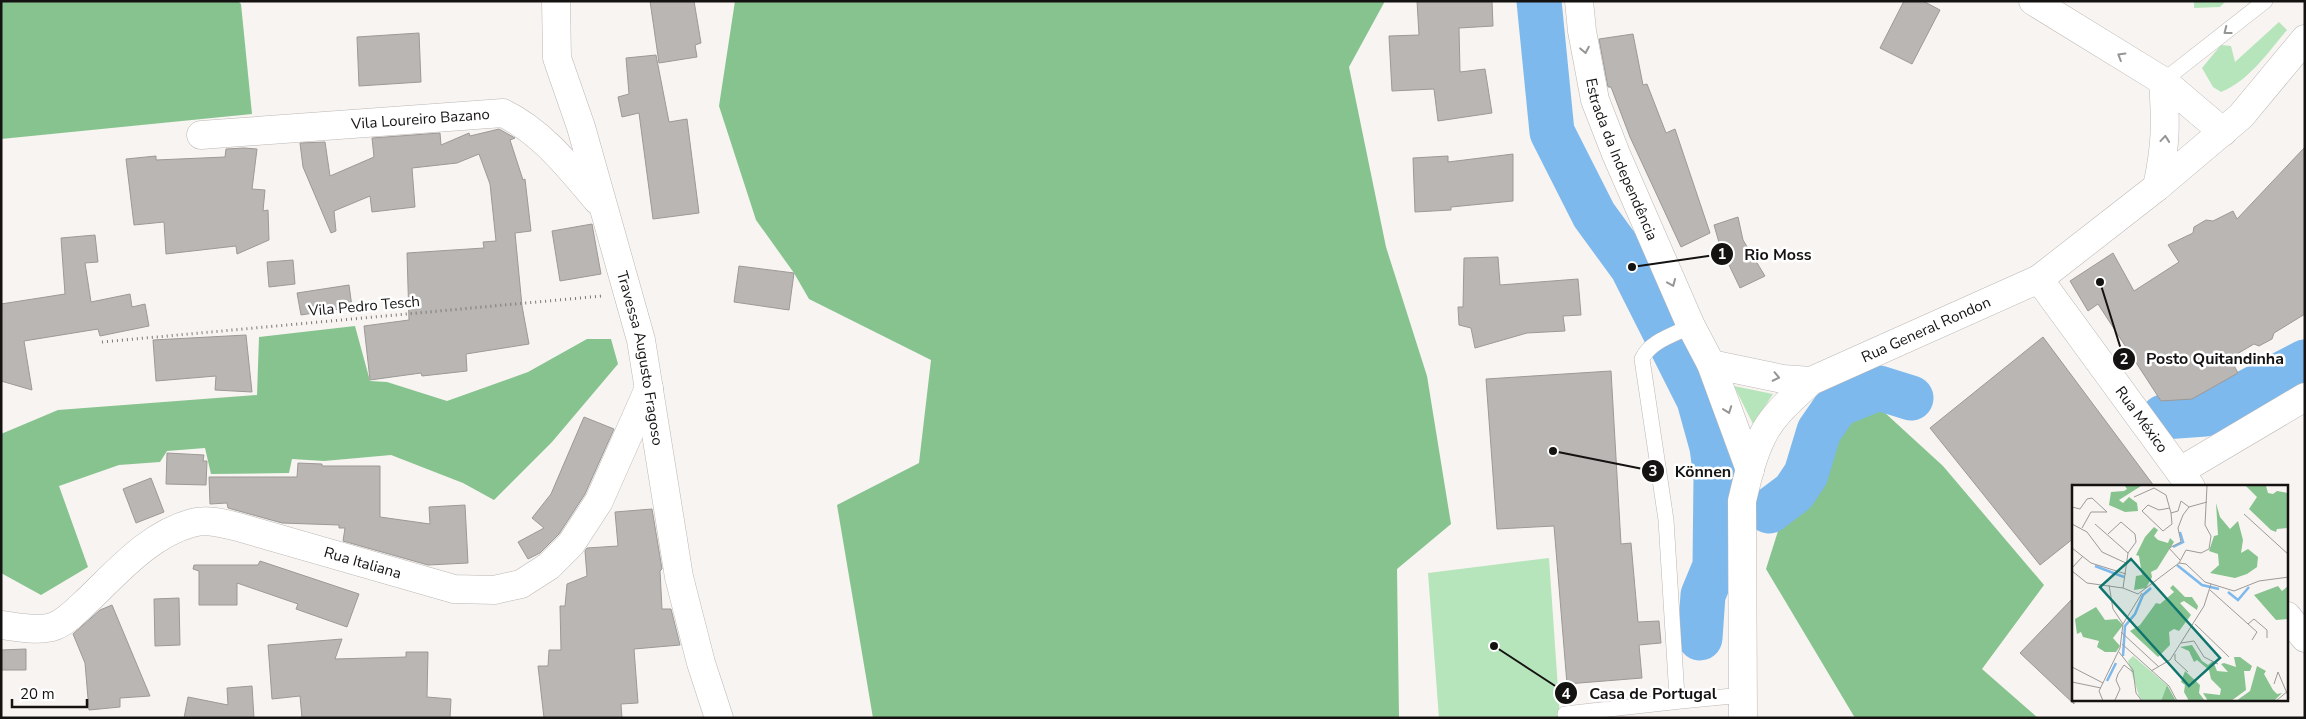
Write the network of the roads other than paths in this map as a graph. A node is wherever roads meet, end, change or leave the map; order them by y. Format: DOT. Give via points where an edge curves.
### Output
graph roads {
  1 [pos="556,1"];
  2 [pos="1579,1"];
  3 [pos="2033,1"];
  4 [pos="2265,1"];
  5 [pos="2305,39"];
  6 [pos="2305,69"];
  7 [pos="2163,81"];
  8 [pos="2232,124"];
  9 [pos="201,135"];
  10 [pos="2157,187"];
  11 [pos="603,207"];
  12 [pos="2038,279"];
  13 [pos="1684,330"];
  14 [pos="1711,364"];
  15 [pos="1810,381"];
  16 [pos="649,388"];
  17 [pos="2305,397"];
  18 [pos="1750,470"];
  19 [pos="2185,479"];
  20 [pos="1,625"];
  21 [pos="1681,701"];
  22 [pos="1743,706"];
  23 [pos="1565,714"];
  24 [pos="719,718"];
  1 -- 11 [label="street, Travessa Augusto Fragoso" via="557,58 581,127"];
  2 -- 13 [label="street, Estrada da Independência, one-way" via="1595,100"];
  7 -- 3 [label="street, one-way"];
  4 -- 7 [label="lane, one-way"];
  5 -- 8 [label="street, Rua General Rondon"];
  6 -- 8 [label="street"];
  7 -- 8 [label="street"];
  10 -- 7 [label="street, one-way" via="2166,125"];
  8 -- 10 [label="street, Rua General Rondon"];
  9 -- 11 [label="street, Vila Loureiro Bazano" via="503,113 523,123 560,156"];
  10 -- 12 [label="street, Rua General Rondon"];
  11 -- 16 [label="street, Travessa Augusto Fragoso" via="640,340"];
  12 -- 15 [label="street, Rua General Rondon"];
  12 -- 19 [label="street, Rua México"];
  13 -- 14 [label="street, Estrada da Independência"];
  13 -- 21 [label="lane" via="1659,342 1645,352 1642,359 1666,520 1678,697"];
  14 -- 15 [label="street, one-way" via="1783,379"];
  14 -- 18 [label="street, Estrada da Independência, one-way"];
  15 -- 18 [label="street, Rua General Rondon" via="1782,409 1762,436"];
  16 -- 20 [label="street, Rua Italiana" via="599,501 571,544 549,566 521,584 494,590 454,589 238,526 193,523 166,533 138,553 70,617 54,626 35,629"];
  16 -- 24 [label="street, Travessa Augusto Fragoso" via="679,577"];
  17 -- 19 [label="street"];
  18 -- 22 [label="street, Rua General Rondon" via="1742,501"];
  21 -- 22 [label="lane"];
  21 -- 23 [label="lane"];
}
